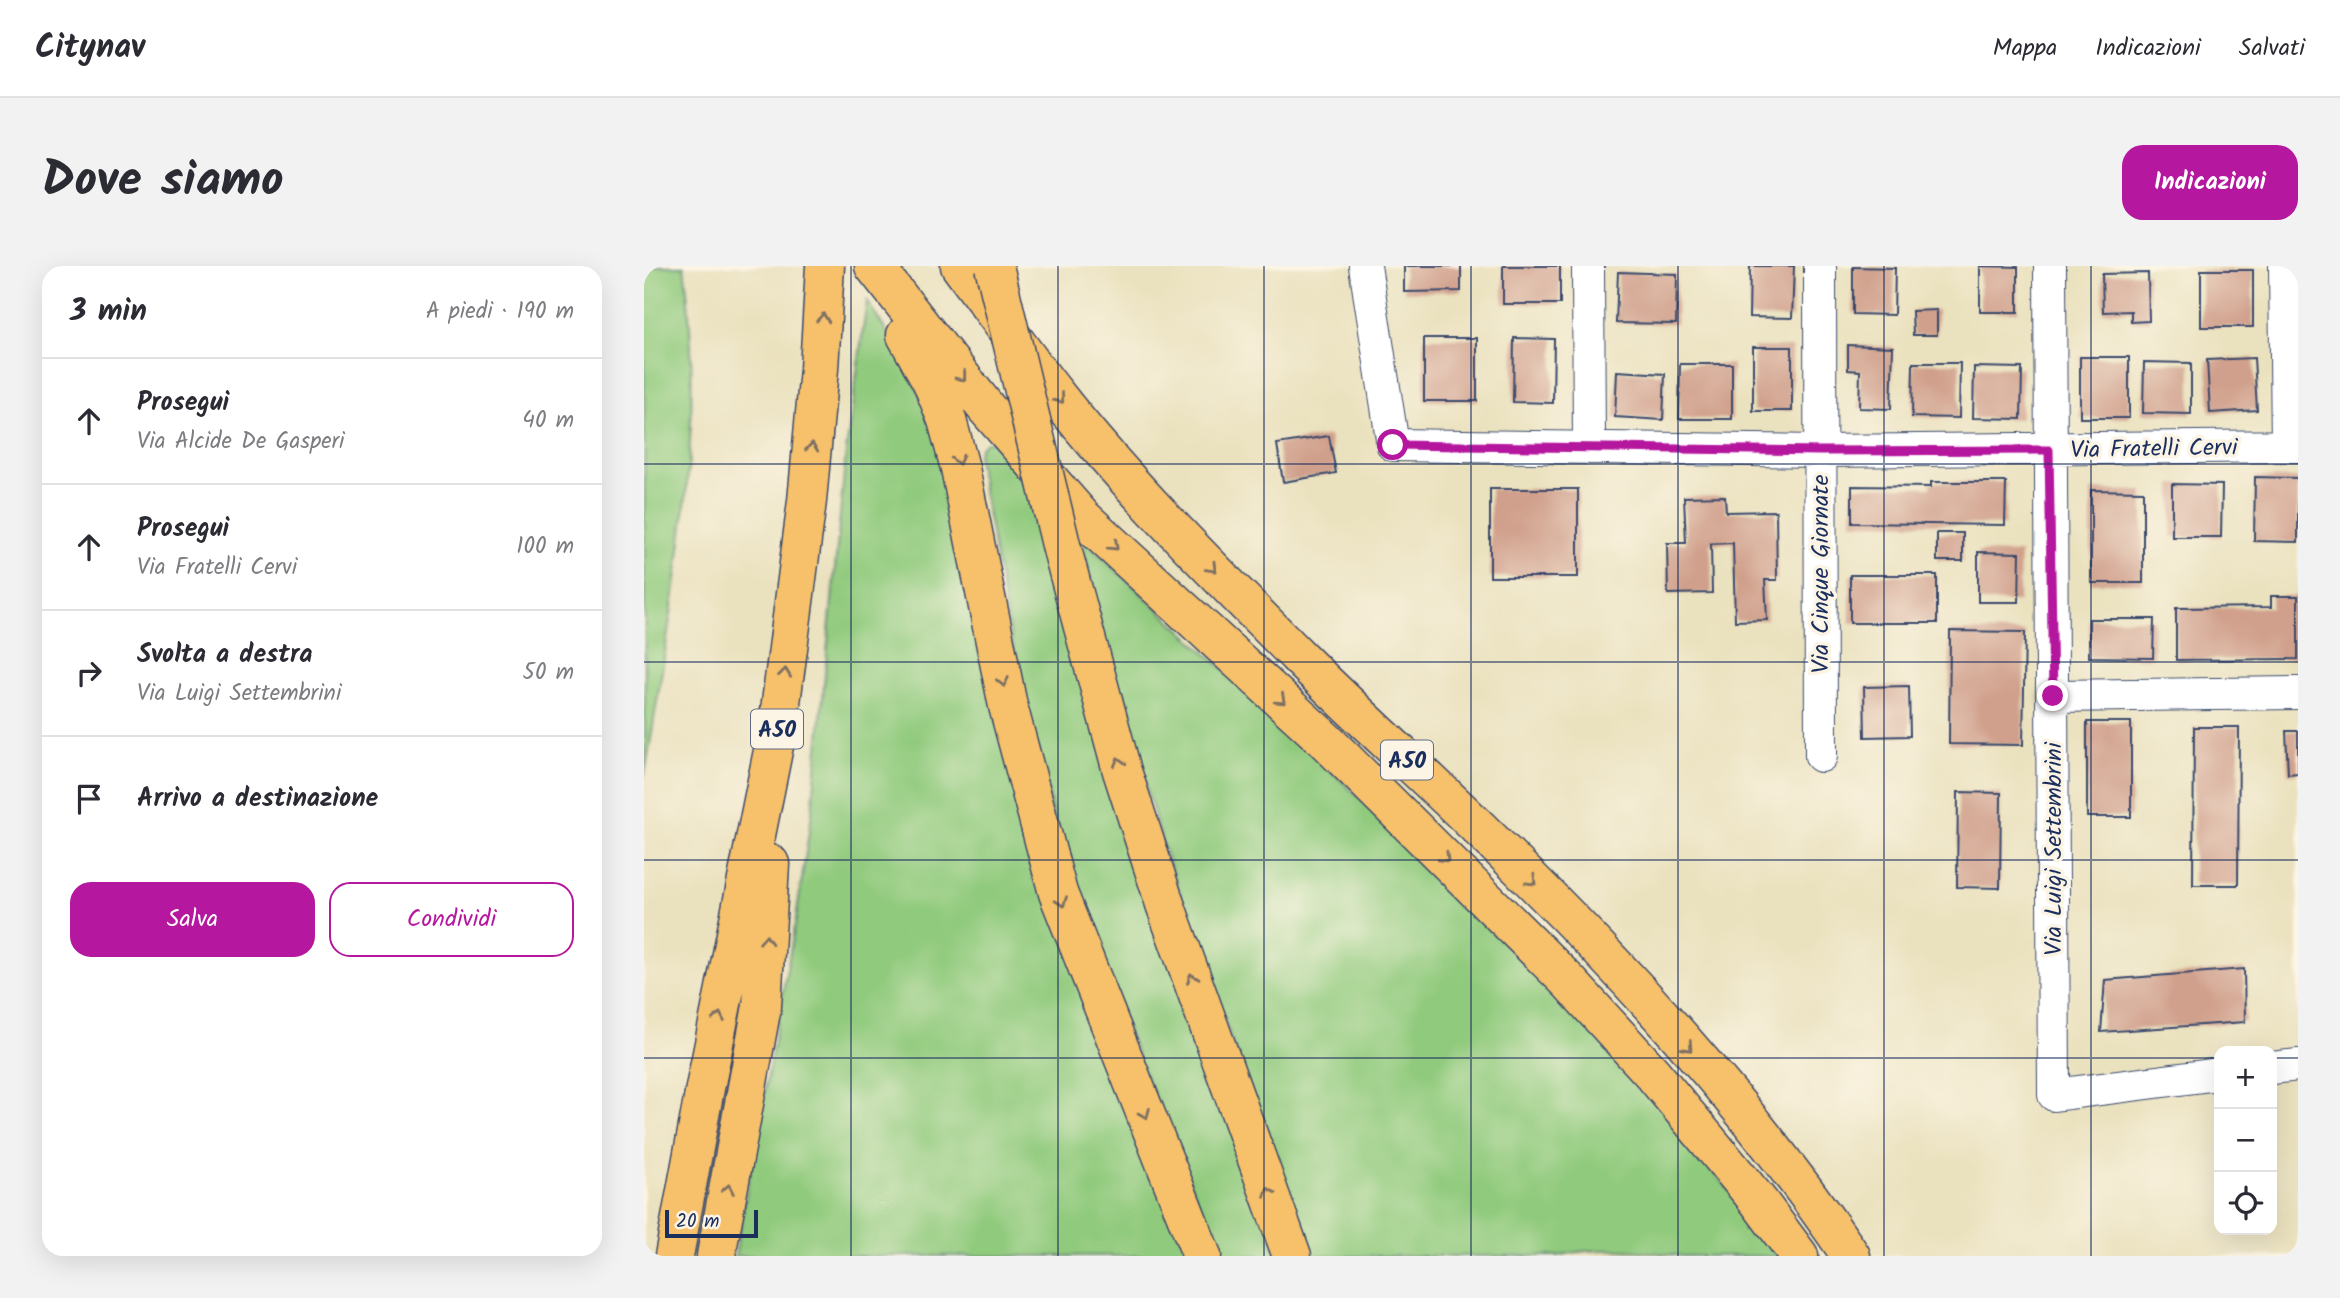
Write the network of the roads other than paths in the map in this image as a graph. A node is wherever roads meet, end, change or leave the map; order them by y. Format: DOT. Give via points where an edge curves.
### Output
graph roads {
  1 [pos="825,266"];
  2 [pos="866,266"];
  3 [pos="874,266"];
  4 [pos="960,266"];
  5 [pos="994,266"];
  6 [pos="1365,266"];
  7 [pos="1588,266"];
  8 [pos="1820,266"];
  9 [pos="2050,266"];
  10 [pos="2285,266"];
  11 [pos="2292,446"];
  12 [pos="1589,448"];
  13 [pos="2049,450"];
  14 [pos="1820,451"];
  15 [pos="2298,693"];
  16 [pos="2053,696"];
  17 [pos="778,726"];
  18 [pos="1821,756"];
  19 [pos="2298,1065"];
  20 [pos="2277,1067"];
  21 [pos="2214,1075"];
  22 [pos="674,1256"];
  23 [pos="716,1256"];
  24 [pos="1202,1256"];
  25 [pos="1292,1256"];
  26 [pos="1799,1256"];
  27 [pos="1851,1256"];
  17 -- 1 [label="highway, A50, one-way" via="807,501"];
  2 -- 24 [label="highway, one-way" via="932,382 947,420 1008,706 1058,892"];
  3 -- 26 [label="highway, one-way" via="987,409 1082,517 1325,740 1569,982 1653,1074"];
  4 -- 27 [label="highway, A50, one-way" via="1057,397 1198,554 1488,837 1703,1063"];
  25 -- 5 [label="highway, one-way, bridge" via="1165,904 1118,759"];
  6 -- 12 [label="street, Via Fratelli Cervi" via="1393,445"];
  7 -- 12 [label="street"];
  8 -- 14 [label="street, Via Cinque Giornate"];
  9 -- 13 [label="street, Via Luigi Settembrini"];
  10 -- 11 [label="street"];
  11 -- 13 [label="street, Via Fratelli Cervi"];
  12 -- 14 [label="street, Via Fratelli Cervi"];
  13 -- 14 [label="street, Via Fratelli Cervi"];
  13 -- 16 [label="street, Via Luigi Settembrini"];
  14 -- 18 [label="street, Via Cinque Giornate"];
  15 -- 16 [label="street"];
  16 -- 21 [label="street, Via Luigi Settembrini" via="2054,1095"];
  22 -- 17 [label="highway, A50, one-way"];
  23 -- 17 [label="highway, one-way" via="762,1006"];
  19 -- 20 [label="street"];
}
